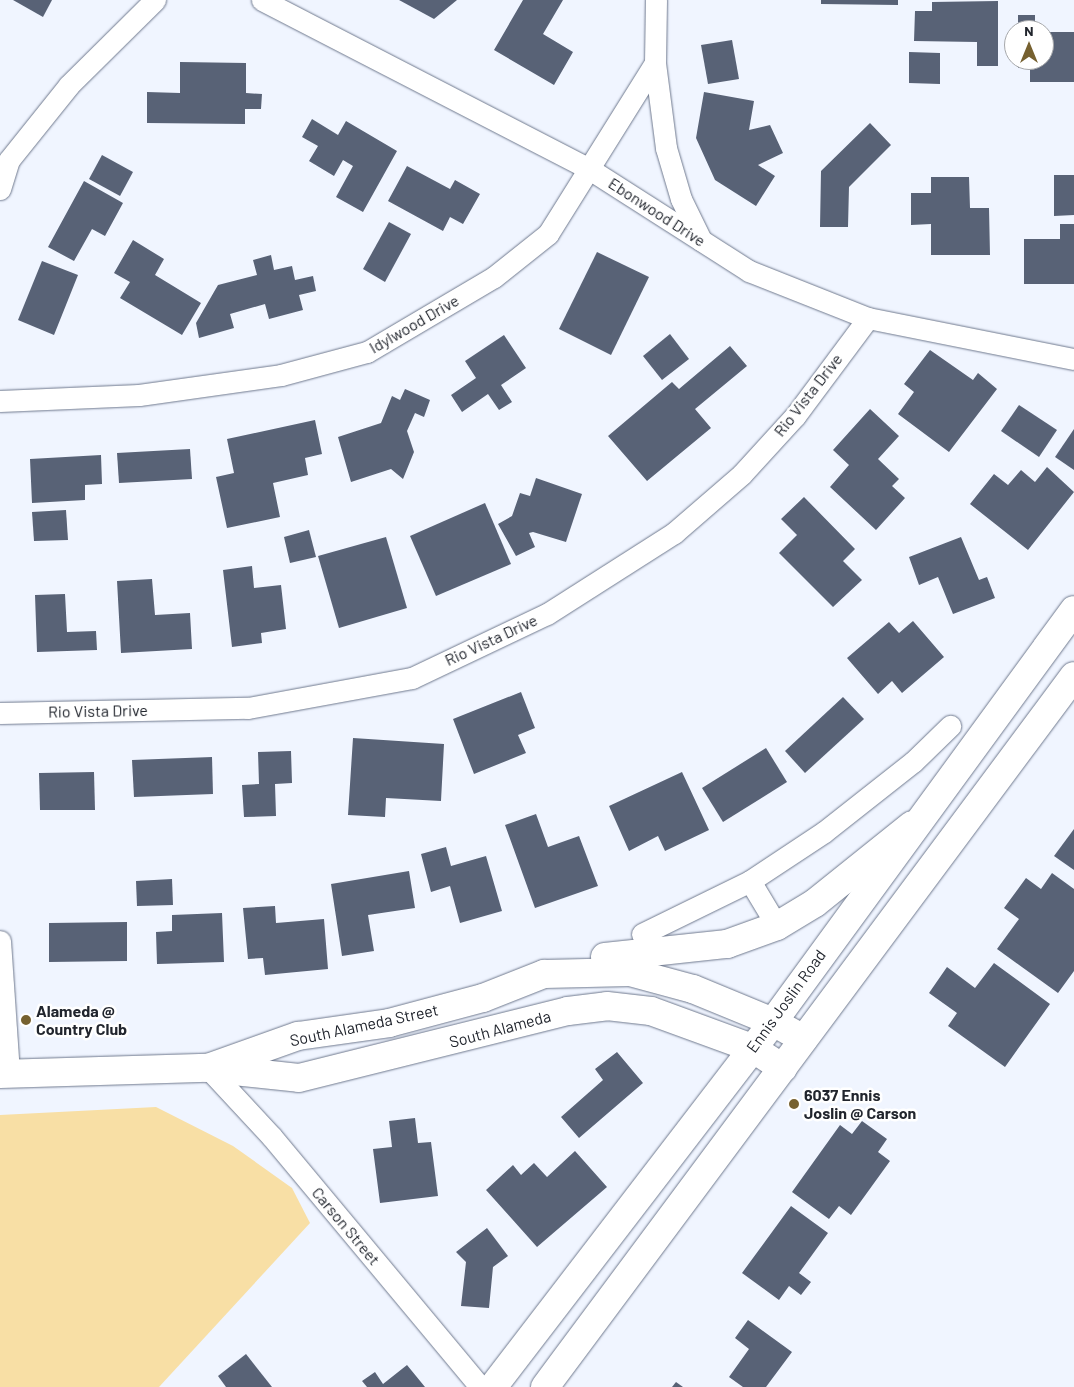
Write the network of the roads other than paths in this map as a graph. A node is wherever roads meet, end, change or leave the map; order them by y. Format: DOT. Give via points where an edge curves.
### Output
graph roads {
  1 [pos="155,0"];
  2 [pos="262,0"];
  3 [pos="656,0"];
  4 [pos="656,62"];
  5 [pos="591,170"];
  6 [pos="0,189"];
  7 [pos="702,240"];
  8 [pos="868,318"];
  9 [pos="1074,360"];
  10 [pos="0,402"];
  11 [pos="1074,610"];
  12 [pos="1074,676"];
  13 [pos="0,713"];
  14 [pos="950,726"];
  15 [pos="921,818"];
  16 [pos="750,881"];
  17 [pos="777,926"];
  18 [pos="642,934"];
  19 [pos="0,941"];
  20 [pos="544,974"];
  21 [pos="774,1022"];
  22 [pos="804,1040"];
  23 [pos="752,1048"];
  24 [pos="208,1068"];
  25 [pos="783,1068"];
  26 [pos="4,1073"];
  27 [pos="480,1387"];
  28 [pos="493,1387"];
  29 [pos="545,1387"];
  1 -- 6 [label="street" via="69,85 9,160"];
  2 -- 5 [label="street, Ebonwood Drive"];
  3 -- 4 [label="street"];
  4 -- 5 [label="street, Idylwood Drive"];
  4 -- 7 [label="street" via="666,148 681,199"];
  5 -- 7 [label="street, Ebonwood Drive"];
  5 -- 10 [label="street, Idylwood Drive" via="548,234 494,278 367,352 281,375 148,394"];
  7 -- 8 [label="street, Ebonwood Drive" via="749,271"];
  8 -- 9 [label="street, Ebonwood Drive"];
  8 -- 13 [label="street, Rio Vista Drive" via="794,416 749,466 674,533 547,614 412,678 248,708"];
  11 -- 15 [label="main road, Ennis Joslin Road"];
  12 -- 22 [label="main road"];
  14 -- 16 [label="street" via="913,762 839,820"];
  15 -- 17 [label="main road" via="814,904"];
  15 -- 21 [label="main road, Ennis Joslin Road"];
  16 -- 17 [label="street"];
  16 -- 18 [label="street"];
  17 -- 20 [label="main road" via="727,944 590,958"];
  19 -- 26 [label="street"];
  20 -- 21 [label="main road, South Alameda Street" via="630,972 693,989"];
  20 -- 24 [label="main road, South Alameda Street" via="483,998 389,1023 298,1036"];
  21 -- 22 [label="main road, South Alameda Street"];
  21 -- 23 [label="main road, Ennis Joslin Road"];
  22 -- 25 [label="main road"];
  23 -- 24 [label="main road, South Alameda" via="651,1010 607,1006 568,1010 299,1078"];
  23 -- 25 [label="main road, South Alameda"];
  23 -- 28 [label="main road, Ennis Joslin Road"];
  24 -- 26 [label="main road, South Alameda Street"];
  24 -- 27 [label="street, Carson Street" via="272,1137"];
  25 -- 29 [label="main road"];
}
